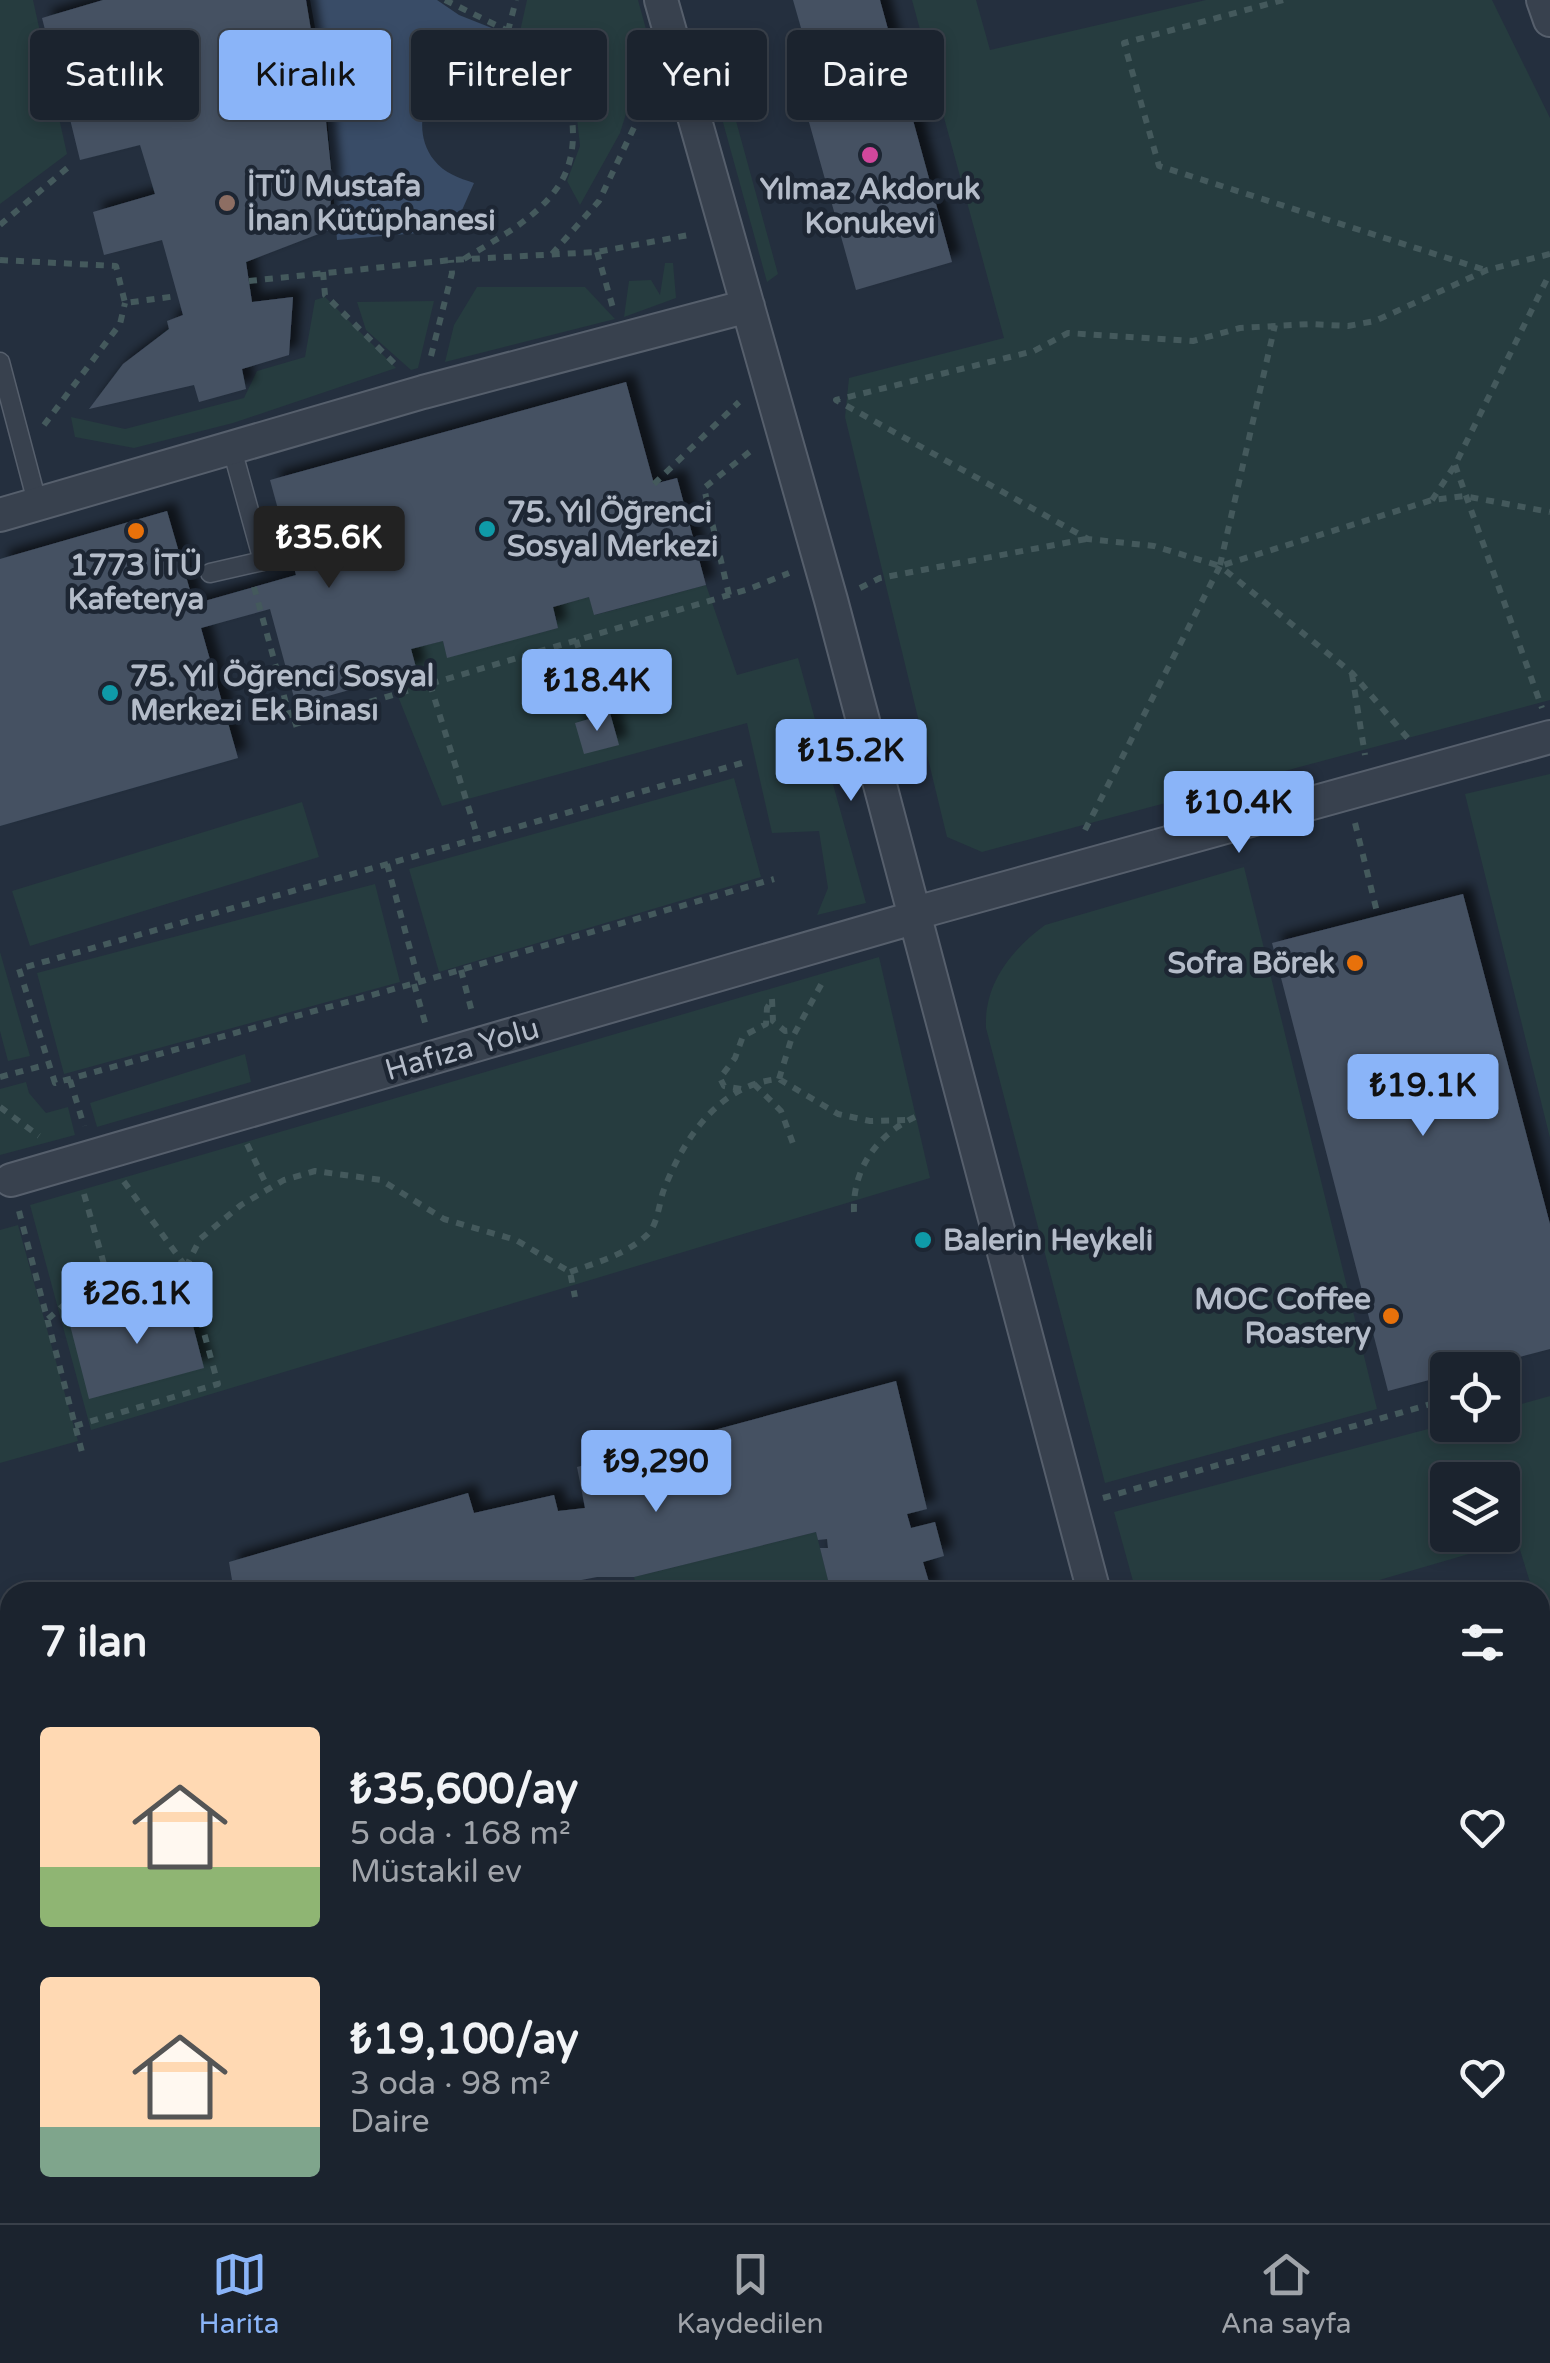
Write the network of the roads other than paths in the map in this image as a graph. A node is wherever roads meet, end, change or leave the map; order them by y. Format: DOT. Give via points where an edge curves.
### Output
graph roads {
  1 [pos="661,0"];
  2 [pos="1543,0"];
  3 [pos="1550,20"];
  4 [pos="748,306"];
  5 [pos="0,362"];
  6 [pos="232,449"];
  7 [pos="38,506"];
  8 [pos="0,515"];
  9 [pos="210,573"];
  10 [pos="1549,731"];
  11 [pos="912,916"];
  12 [pos="11,1180"];
  13 [pos="1091,1582"];
  1 -- 4 [label="street"];
  2 -- 3 [label="street"];
  4 -- 6 [label="street"];
  4 -- 11 [label="street"];
  5 -- 7 [label="lane"];
  6 -- 7 [label="street"];
  6 -- 9 [label="lane" via="263,560"];
  7 -- 8 [label="street"];
  10 -- 11 [label="street, Hafıza Yolu"];
  11 -- 12 [label="street, Hafıza Yolu"];
  11 -- 13 [label="street"];
}
